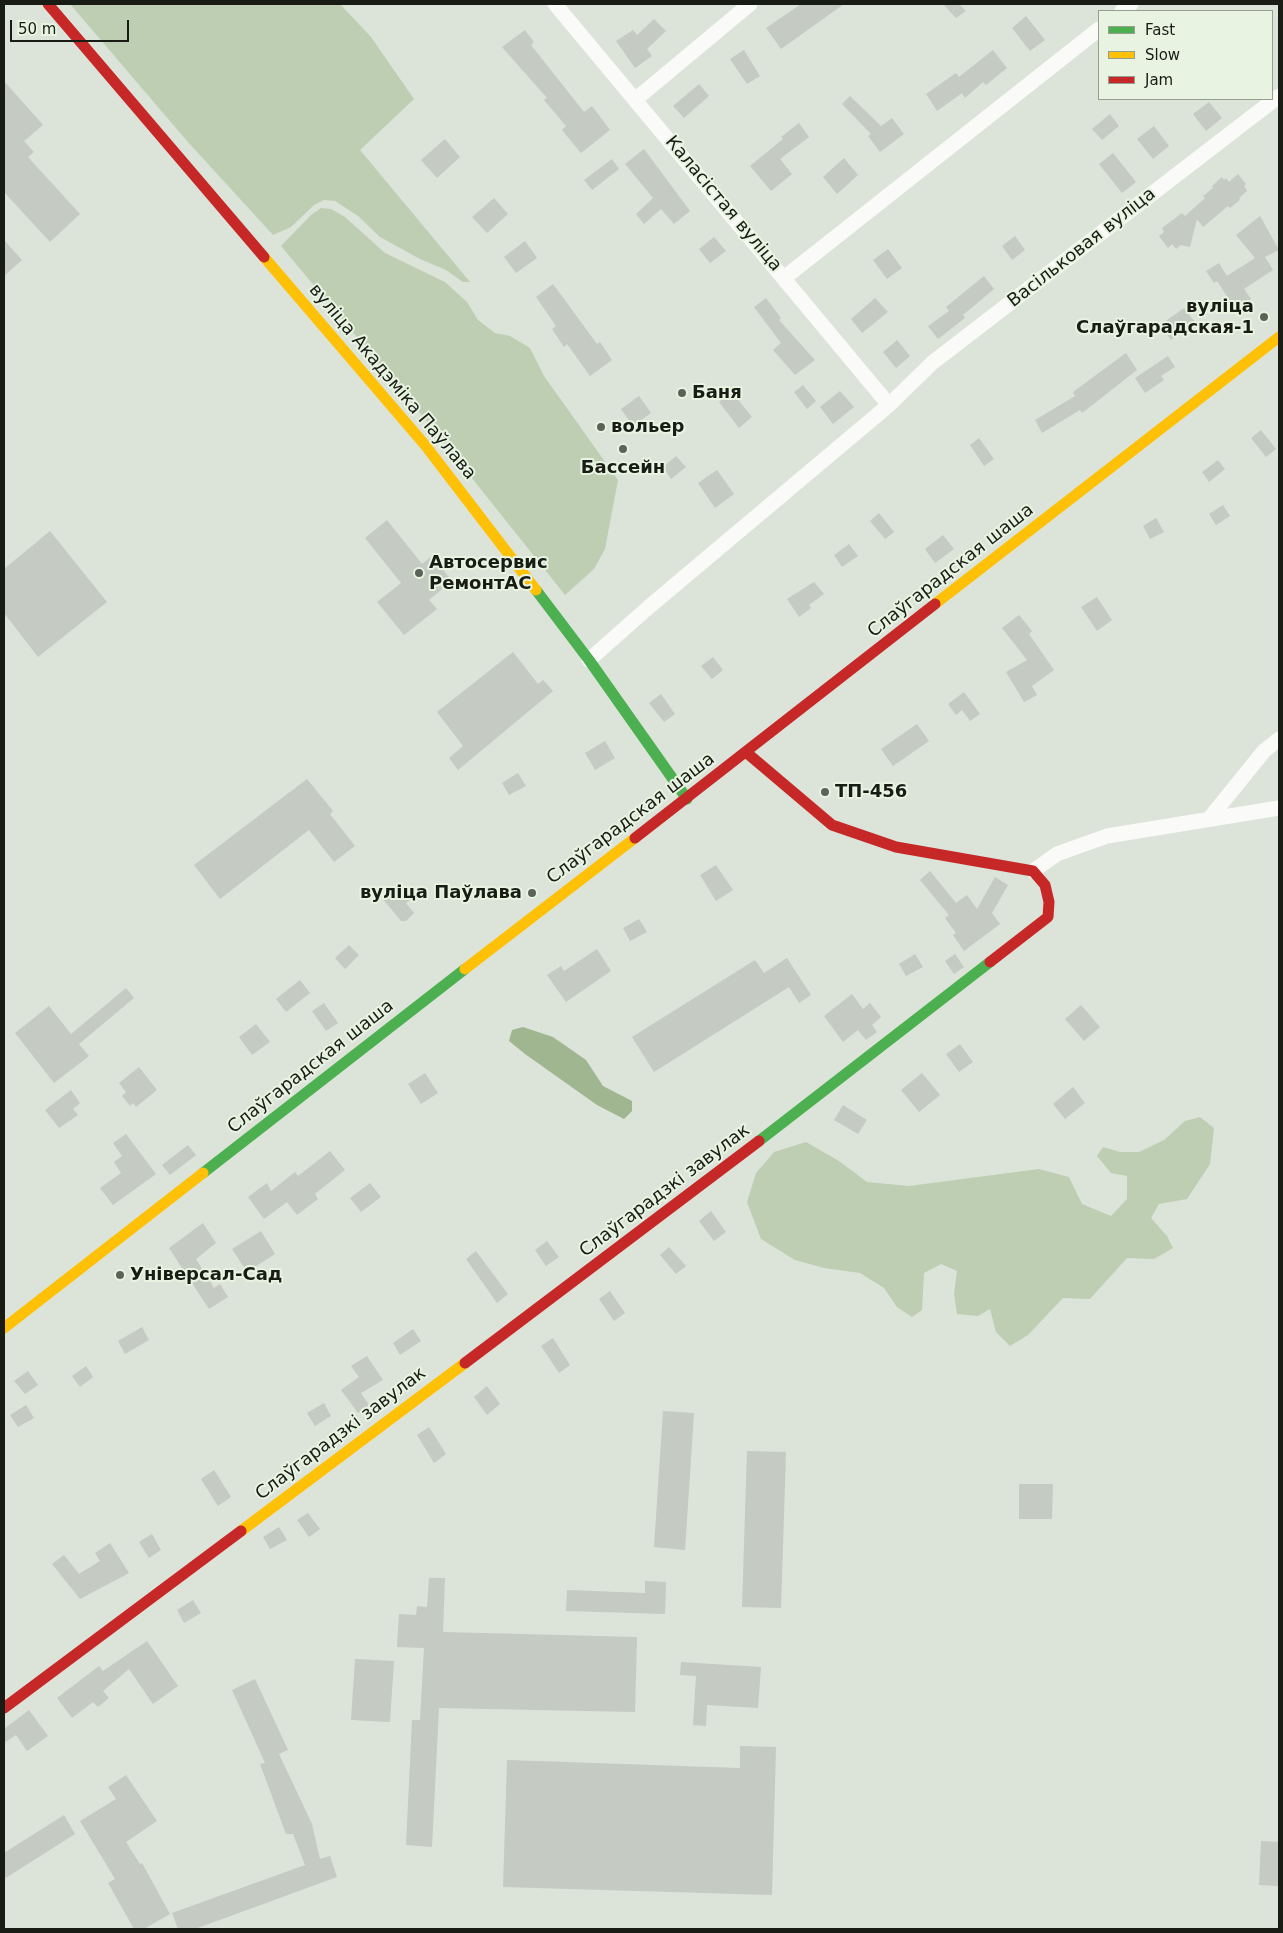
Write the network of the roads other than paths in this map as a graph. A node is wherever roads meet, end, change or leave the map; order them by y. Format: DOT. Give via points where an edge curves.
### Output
graph roads {
  1 [pos="48,4"];
  2 [pos="555,4"];
  3 [pos="750,4"];
  4 [pos="1098,30"];
  5 [pos="1279,96"];
  6 [pos="636,99"];
  7 [pos="784,278"];
  8 [pos="1279,337"];
  9 [pos="889,405"];
  10 [pos="589,660"];
  11 [pos="1279,739"];
  12 [pos="747,753"];
  13 [pos="687,799"];
  14 [pos="1279,808"];
  15 [pos="1209,820"];
  16 [pos="1033,871"];
  17 [pos="4,1328"];
  18 [pos="4,1708"];
  1 -- 10 [label="main road, вуліца Акадэміка Паўлава" via="426,445"];
  2 -- 6 [label="street, Каласістая вуліца"];
  3 -- 6 [label="street"];
  4 -- 7 [label="street"];
  5 -- 9 [label="street, Васільковая вуліца" via="932,363"];
  6 -- 7 [label="street, Каласістая вуліца"];
  7 -- 9 [label="street, Каласістая вуліца"];
  8 -- 12 [label="main road, Слаўгарадская шаша"];
  9 -- 10 [label="street, Васільковая вуліца"];
  10 -- 13 [label="main road, вуліца Акадэміка Паўлава"];
  11 -- 15 [label="street" via="1264,751"];
  12 -- 13 [label="main road, Слаўгарадская шаша"];
  12 -- 16 [label="main road" via="832,825 896,847"];
  13 -- 17 [label="main road, Слаўгарадская шаша"];
  14 -- 15 [label="street"];
  15 -- 16 [label="street" via="1107,836 1057,854"];
  16 -- 18 [label="main road, Слаўгарадзкі завулак" via="1045,885 1048,917 697,1190"];
}
